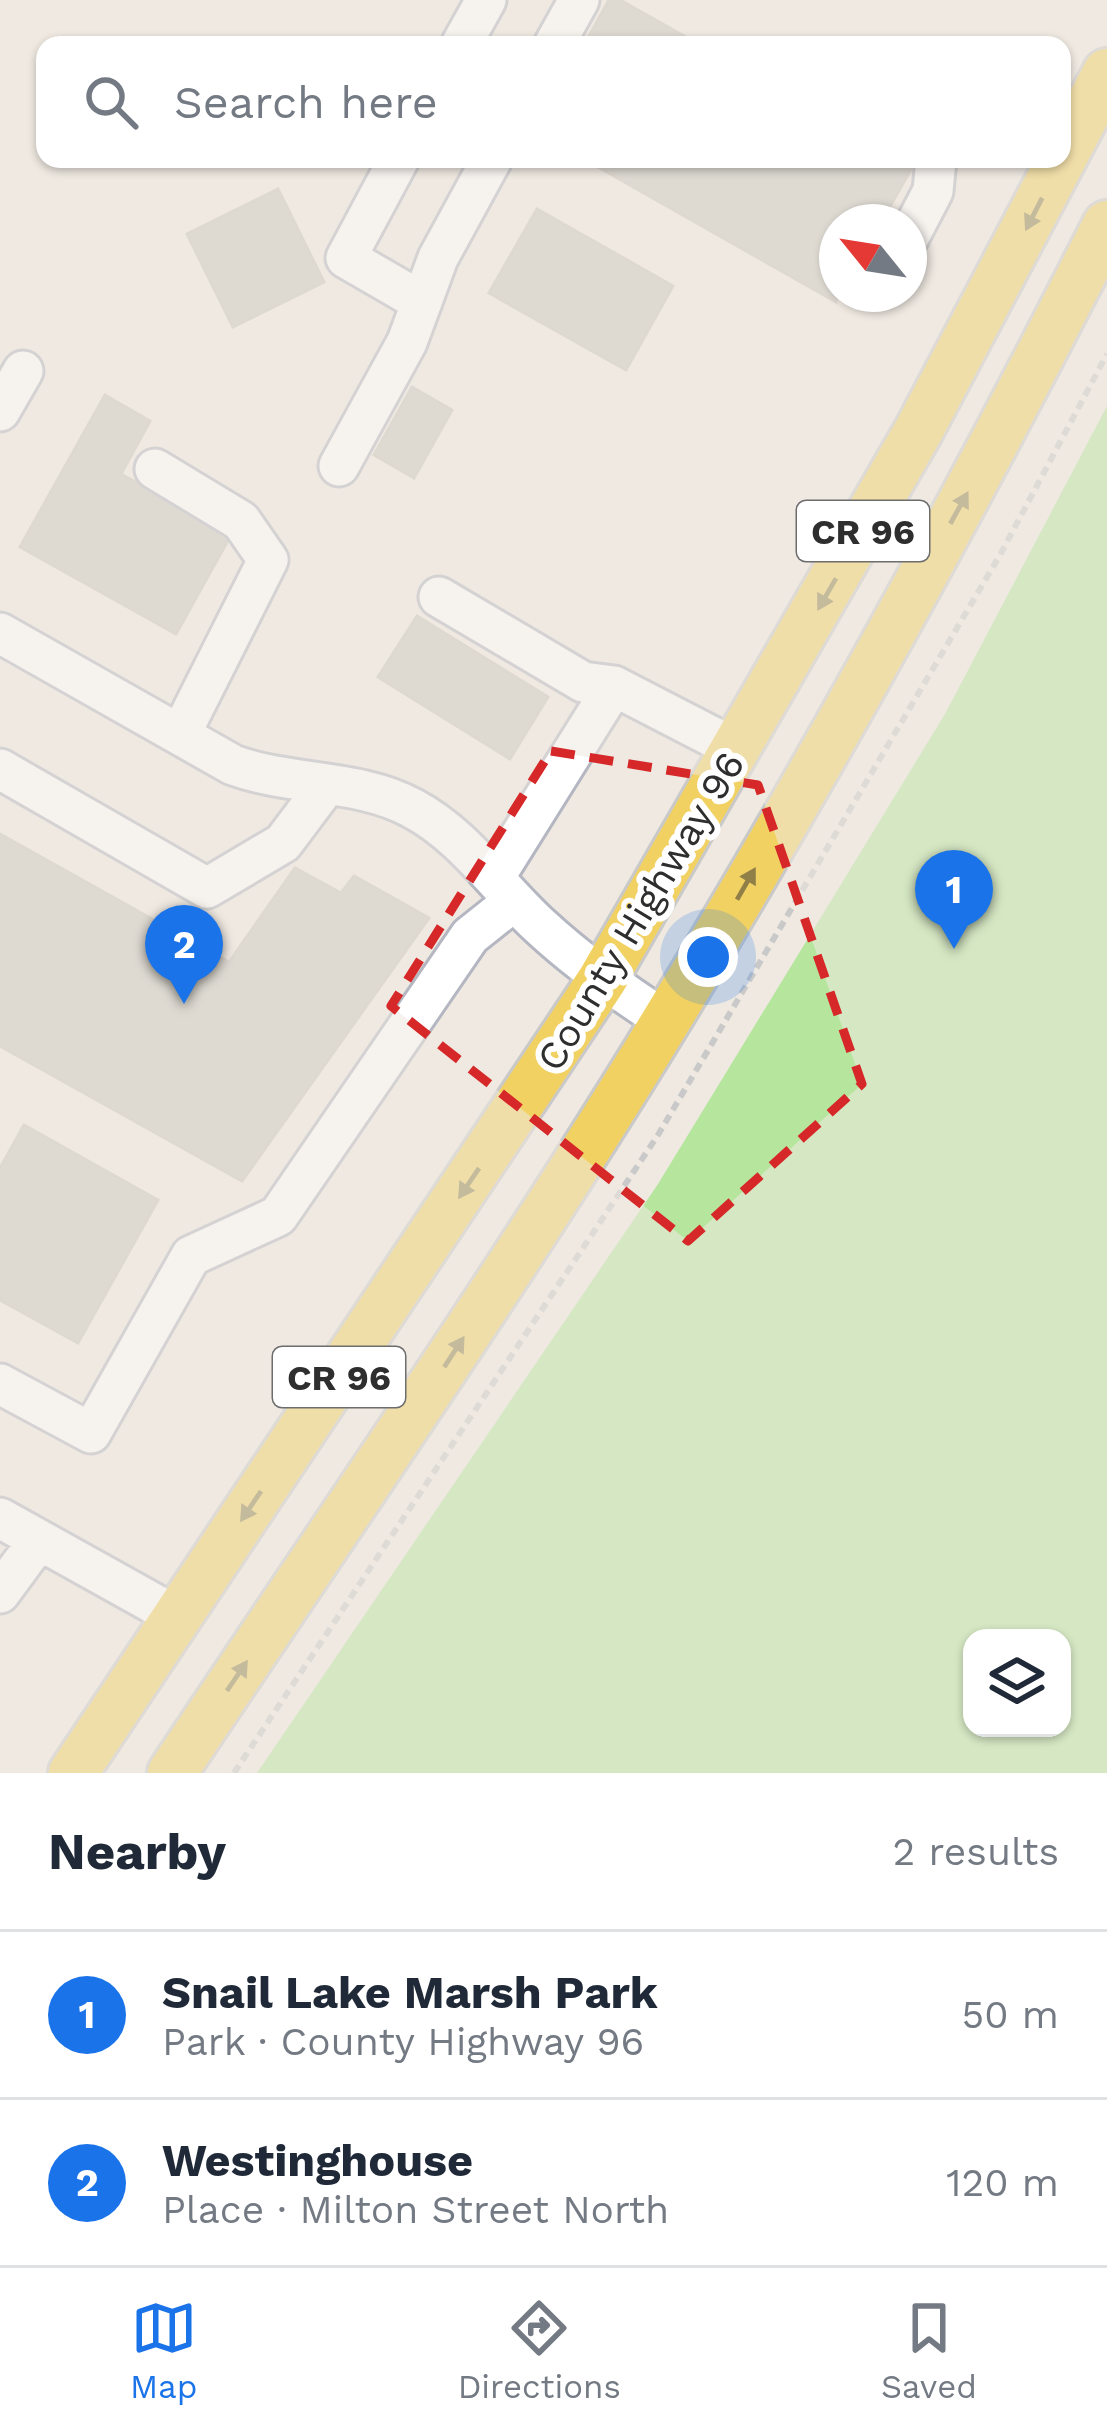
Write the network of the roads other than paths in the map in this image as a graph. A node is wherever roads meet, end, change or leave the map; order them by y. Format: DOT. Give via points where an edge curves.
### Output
graph roads {
  1 [pos="486,0"];
  2 [pos="579,0"];
  3 [pos="466,36"];
  4 [pos="559,36"];
  5 [pos="1107,74"];
  6 [pos="1071,143"];
  7 [pos="394,168"];
  8 [pos="487,168"];
  9 [pos="935,168"];
  10 [pos="1058,168"];
  11 [pos="926,204"];
  12 [pos="1107,225"];
  13 [pos="422,302"];
  14 [pos="23,371"];
  15 [pos="0,411"];
  16 [pos="339,466"];
  17 [pos="155,469"];
  18 [pos="439,597"];
  19 [pos="0,633"];
  20 [pos="614,686"];
  21 [pos="180,736"];
  22 [pos="738,750"];
  23 [pos="0,769"];
  24 [pos="326,787"];
  25 [pos="504,889"];
  26 [pos="602,980"];
  27 [pos="666,1022"];
  28 [pos="0,1384"];
  29 [pos="0,1518"];
  30 [pos="40,1540"];
  31 [pos="0,1593"];
  32 [pos="176,1616"];
  33 [pos="73,1773"];
  34 [pos="172,1773"];
  1 -- 3 [label="street"];
  2 -- 4 [label="street"];
  5 -- 6 [label="main road, County Highway 96 / CR 96, one-way"];
  7 -- 13 [label="street" via="346,257"];
  8 -- 13 [label="street"];
  9 -- 11 [label="street"];
  10 -- 22 [label="main road, County Highway 96 / CR 96, one-way"];
  27 -- 12 [label="main road, County Highway 96 / CR 96, one-way" via="861,688"];
  13 -- 16 [label="street"];
  14 -- 15 [label="street"];
  17 -- 21 [label="street" via="241,521 268,560"];
  18 -- 20 [label="street" via="583,682"];
  19 -- 21 [label="street"];
  20 -- 22 [label="street"];
  20 -- 25 [label="street"];
  21 -- 24 [label="street" via="264,777"];
  22 -- 26 [label="main road, County Highway 96 / CR 96"];
  23 -- 24 [label="street" via="207,888 283,843"];
  24 -- 25 [label="street" via="408,806"];
  25 -- 26 [label="street"];
  25 -- 28 [label="street" via="278,1216 191,1256 91,1432"];
  26 -- 27 [label="street"];
  26 -- 32 [label="main road, County Highway 96 / CR 96, one-way"];
  34 -- 27 [label="main road, County Highway 96 / CR 96, one-way"];
  29 -- 30 [label="street"];
  30 -- 31 [label="street"];
  30 -- 32 [label="street"];
  32 -- 33 [label="main road, County Highway 96 / CR 96"];
}
